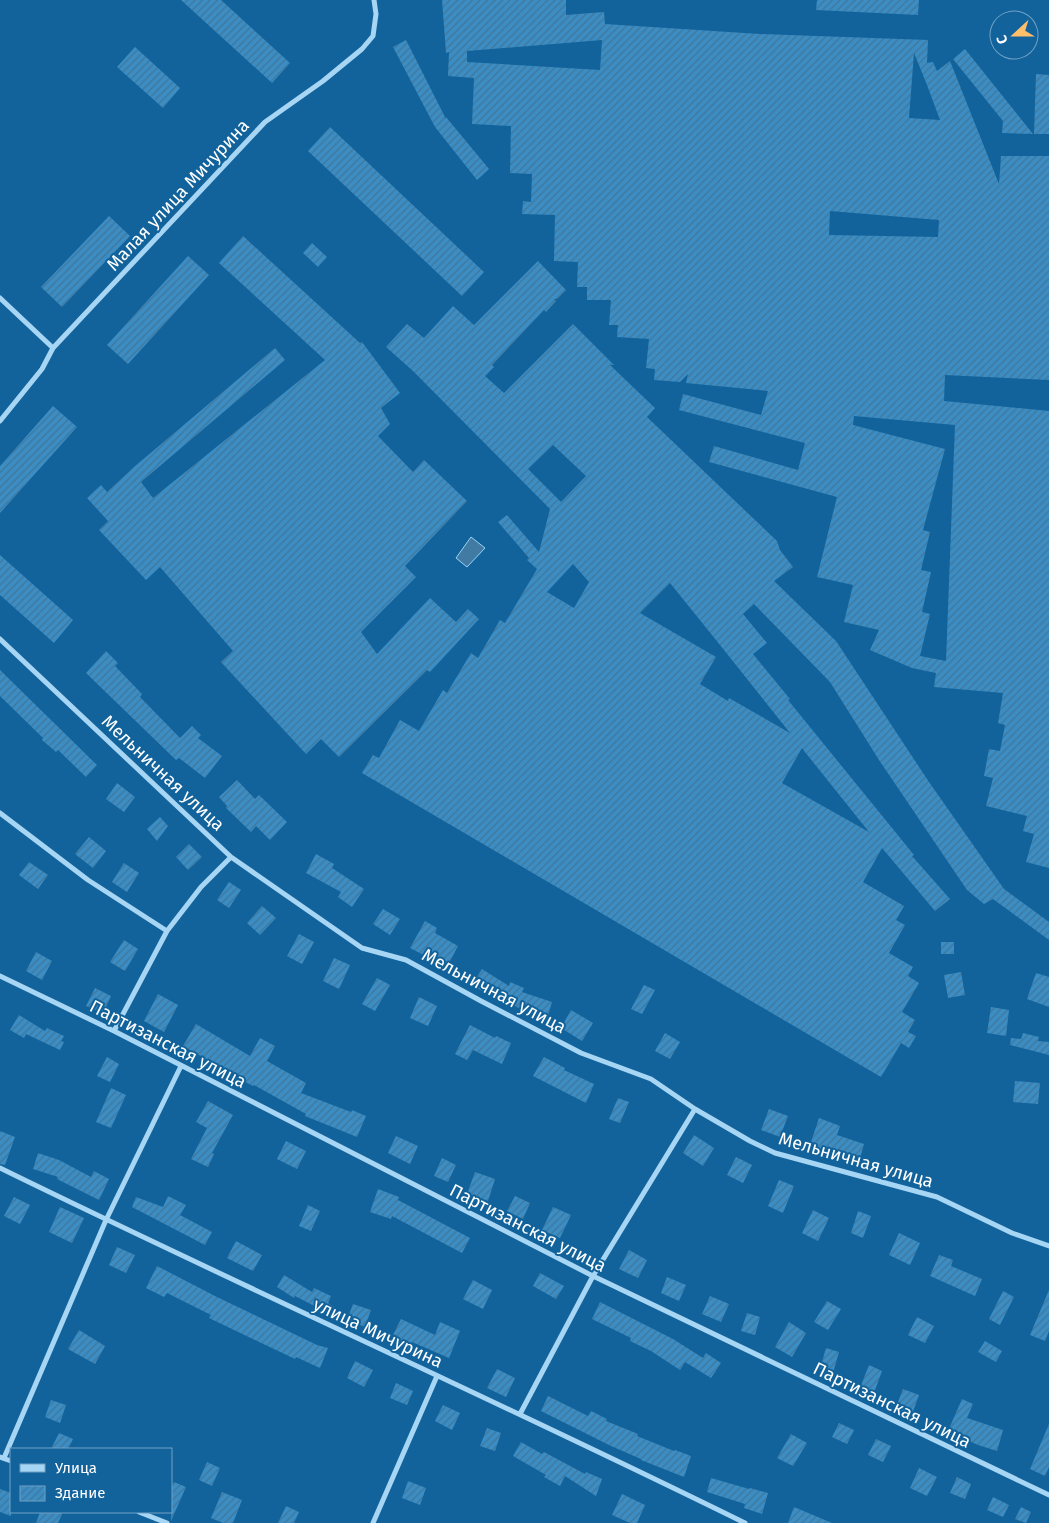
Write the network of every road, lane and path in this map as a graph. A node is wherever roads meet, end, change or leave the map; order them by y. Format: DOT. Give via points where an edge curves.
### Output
graph roads {
  1 [pos="374,0"];
  2 [pos="0,298"];
  3 [pos="53,348"];
  4 [pos="0,421"];
  5 [pos="0,639"];
  6 [pos="0,813"];
  7 [pos="232,857"];
  8 [pos="167,931"];
  9 [pos="0,976"];
  10 [pos="114,1031"];
  11 [pos="180,1066"];
  12 [pos="695,1109"];
  13 [pos="0,1168"];
  14 [pos="106,1220"];
  15 [pos="1049,1246"];
  16 [pos="593,1276"];
  17 [pos="437,1376"];
  18 [pos="520,1414"];
  19 [pos="2,1458"];
  20 [pos="1049,1495"];
  21 [pos="142,1513"];
  22 [pos="167,1523"];
  23 [pos="373,1523"];
  24 [pos="745,1523"];
  1 -- 3 [label="street, Малая улица Мичурина" via="373,36 362,49 265,122"];
  2 -- 3 [label="street"];
  3 -- 4 [label="street, Малая улица Мичурина" via="42,369"];
  5 -- 7 [label="street, Мельничная улица"];
  6 -- 8 [label="street" via="88,880"];
  7 -- 8 [label="street" via="201,887"];
  7 -- 12 [label="street, Мельничная улица" via="362,948 406,960 581,1053 651,1079"];
  8 -- 10 [label="street"];
  9 -- 10 [label="street, Партизанская улица"];
  10 -- 11 [label="street, Партизанская улица"];
  11 -- 14 [label="street"];
  11 -- 16 [label="street, Партизанская улица"];
  12 -- 15 [label="street, Мельничная улица" via="775,1153 937,1198 1012,1234"];
  12 -- 16 [label="street"];
  13 -- 14 [label="street, улица Мичурина"];
  14 -- 17 [label="street, улица Мичурина"];
  14 -- 19 [label="street"];
  16 -- 18 [label="street"];
  16 -- 20 [label="street, Партизанская улица"];
  17 -- 18 [label="street, улица Мичурина"];
  17 -- 23 [label="street"];
  18 -- 24 [label="street, улица Мичурина"];
  21 -- 22 [label="street"];
}
